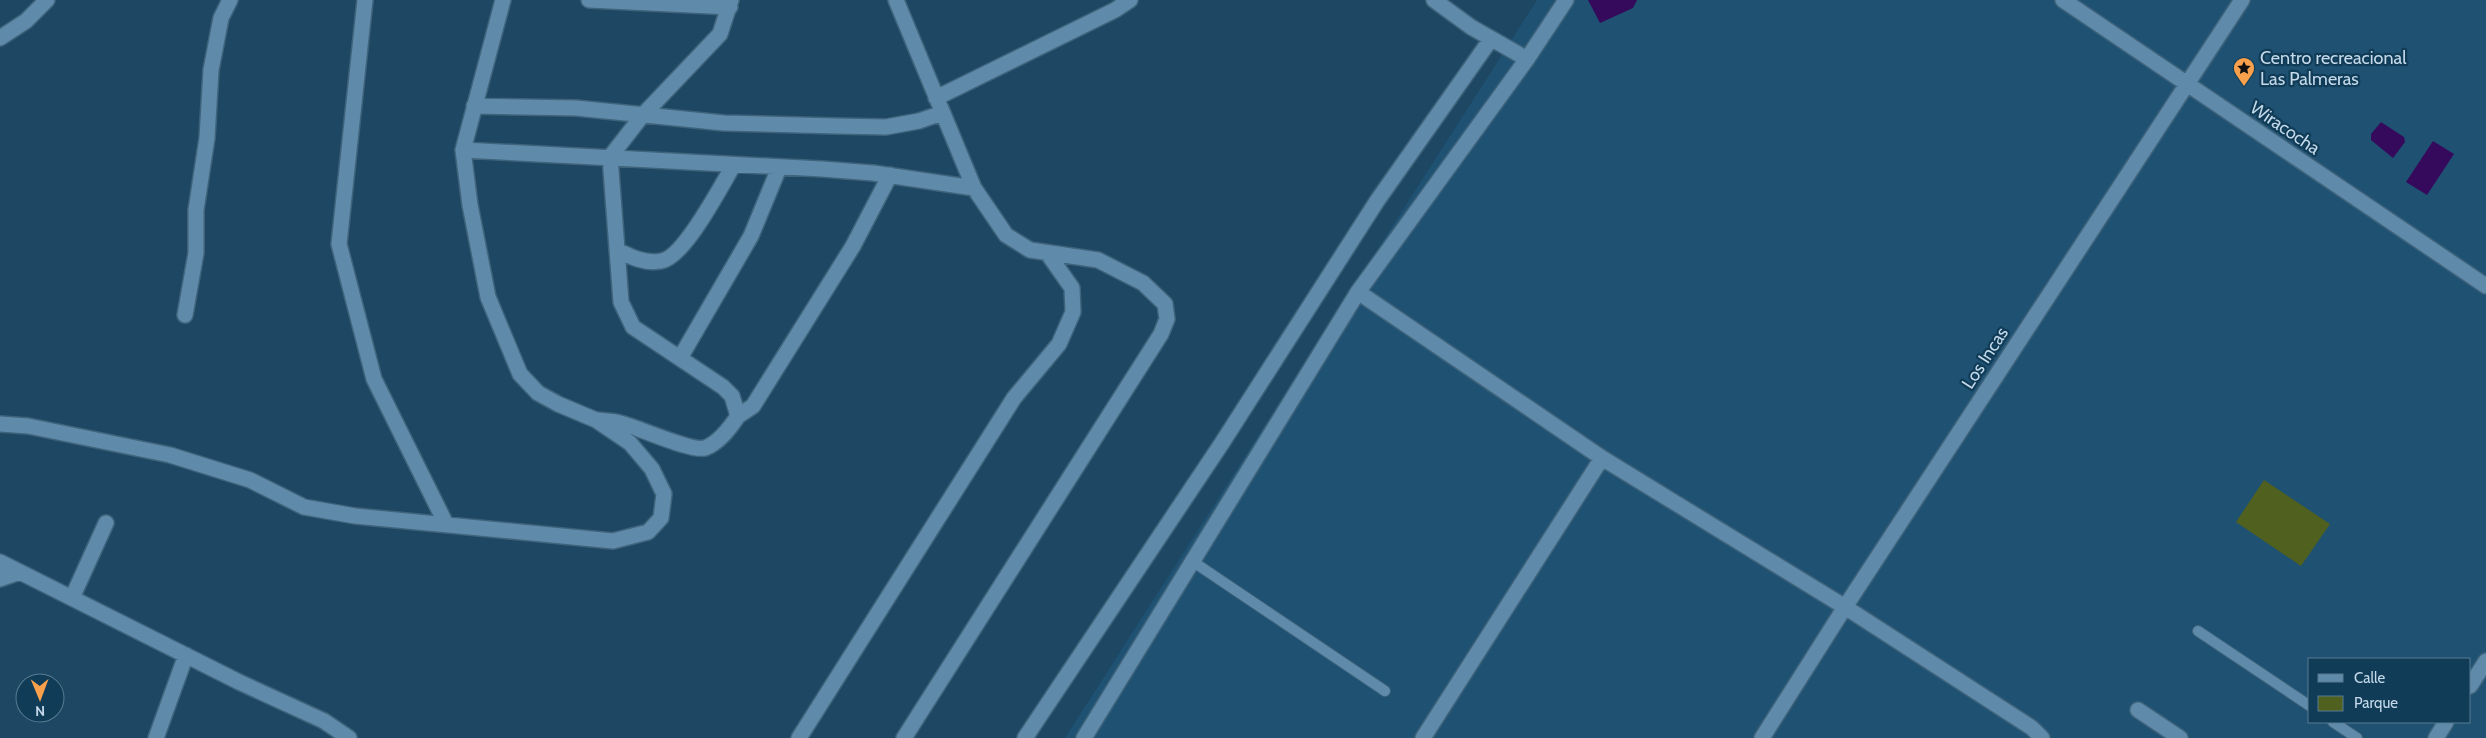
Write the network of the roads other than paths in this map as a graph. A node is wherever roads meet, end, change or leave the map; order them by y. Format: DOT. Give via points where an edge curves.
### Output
graph roads {
  1 [pos="47,0"];
  2 [pos="230,0"];
  3 [pos="365,0"];
  4 [pos="503,0"];
  5 [pos="588,0"];
  6 [pos="896,0"];
  7 [pos="1130,0"];
  8 [pos="1434,0"];
  9 [pos="1566,0"];
  10 [pos="2064,0"];
  11 [pos="2242,0"];
  12 [pos="730,4"];
  13 [pos="0,38"];
  14 [pos="1491,39"];
  15 [pos="1527,59"];
  16 [pos="2186,84"];
  17 [pos="936,98"];
  18 [pos="474,106"];
  19 [pos="942,113"];
  20 [pos="642,116"];
  21 [pos="462,150"];
  22 [pos="610,157"];
  23 [pos="733,166"];
  24 [pos="779,168"];
  25 [pos="890,175"];
  26 [pos="974,188"];
  27 [pos="617,250"];
  28 [pos="1048,254"];
  29 [pos="2486,286"];
  30 [pos="1358,292"];
  31 [pos="185,315"];
  32 [pos="680,358"];
  33 [pos="738,416"];
  34 [pos="596,420"];
  35 [pos="0,424"];
  36 [pos="1602,458"];
  37 [pos="106,523"];
  38 [pos="446,524"];
  39 [pos="1192,561"];
  40 [pos="0,562"];
  41 [pos="20,572"];
  42 [pos="0,579"];
  43 [pos="72,598"];
  44 [pos="1845,607"];
  45 [pos="2198,631"];
  46 [pos="186,655"];
  47 [pos="2486,661"];
  48 [pos="2471,684"];
  49 [pos="1385,690"];
  50 [pos="2308,705"];
  51 [pos="2138,710"];
  52 [pos="2334,723"];
  53 [pos="2445,723"];
  54 [pos="156,738"];
  55 [pos="349,738"];
  56 [pos="798,738"];
  57 [pos="904,738"];
  58 [pos="1025,738"];
  59 [pos="1084,738"];
  60 [pos="1423,738"];
  61 [pos="1762,738"];
  62 [pos="2042,738"];
  63 [pos="2180,738"];
  64 [pos="2357,738"];
  65 [pos="2436,738"];
  1 -- 13 [label="street" via="26,21"];
  2 -- 31 [label="street" via="221,18 211,70 196,210 196,253"];
  3 -- 38 [label="street" via="339,244 374,378"];
  4 -- 18 [label="street"];
  5 -- 12 [label="street"];
  6 -- 17 [label="street"];
  7 -- 17 [label="street"];
  8 -- 14 [label="street"];
  9 -- 15 [label="street"];
  10 -- 16 [label="street, Wiracocha"];
  11 -- 16 [label="street, Los Incas"];
  12 -- 20 [label="street" via="720,34"];
  14 -- 15 [label="street"];
  14 -- 58 [label="street" via="1377,201 1222,443"];
  15 -- 30 [label="street"];
  16 -- 29 [label="street, Wiracocha"];
  16 -- 44 [label="street, Los Incas"];
  17 -- 19 [label="street"];
  18 -- 20 [label="street" via="576,108"];
  18 -- 21 [label="street"];
  19 -- 20 [label="street" via="886,127 724,123"];
  19 -- 26 [label="street"];
  20 -- 22 [label="street"];
  21 -- 22 [label="street"];
  21 -- 34 [label="street" via="488,297 520,374 538,393"];
  22 -- 23 [label="street"];
  22 -- 27 [label="street"];
  23 -- 24 [label="street"];
  23 -- 27 [label="street" via="676,255 662,261 639,261"];
  24 -- 25 [label="street"];
  24 -- 32 [label="street" via="751,236"];
  25 -- 26 [label="street"];
  25 -- 33 [label="street" via="853,246 753,406"];
  26 -- 28 [label="street" via="1006,236 1030,250"];
  27 -- 32 [label="street" via="621,302 633,327"];
  28 -- 56 [label="street" via="1072,288 1073,312 1059,344 1014,398"];
  28 -- 57 [label="street" via="1098,260 1143,283 1165,304 1167,319 1161,334"];
  30 -- 36 [label="street"];
  30 -- 39 [label="street"];
  32 -- 33 [label="street" via="732,396"];
  33 -- 34 [label="street" via="730,428 704,448 690,447 618,422"];
  34 -- 38 [label="street" via="630,443 652,469 664,494 661,518 648,532 613,541"];
  35 -- 38 [label="street" via="28,426 170,455 250,480 304,507 355,516"];
  36 -- 44 [label="street"];
  36 -- 60 [label="street"];
  37 -- 43 [label="street"];
  39 -- 49 [label="lane"];
  39 -- 59 [label="street"];
  40 -- 41 [label="street"];
  41 -- 42 [label="street"];
  41 -- 43 [label="street"];
  43 -- 46 [label="street"];
  44 -- 61 [label="street, Los Incas"];
  44 -- 62 [label="street" via="2032,728"];
  45 -- 50 [label="lane"];
  46 -- 54 [label="street"];
  46 -- 55 [label="street" via="324,721"];
  47 -- 48 [label="street"];
  51 -- 63 [label="street"];
  52 -- 64 [label="lane"];
  53 -- 65 [label="street"];
}
